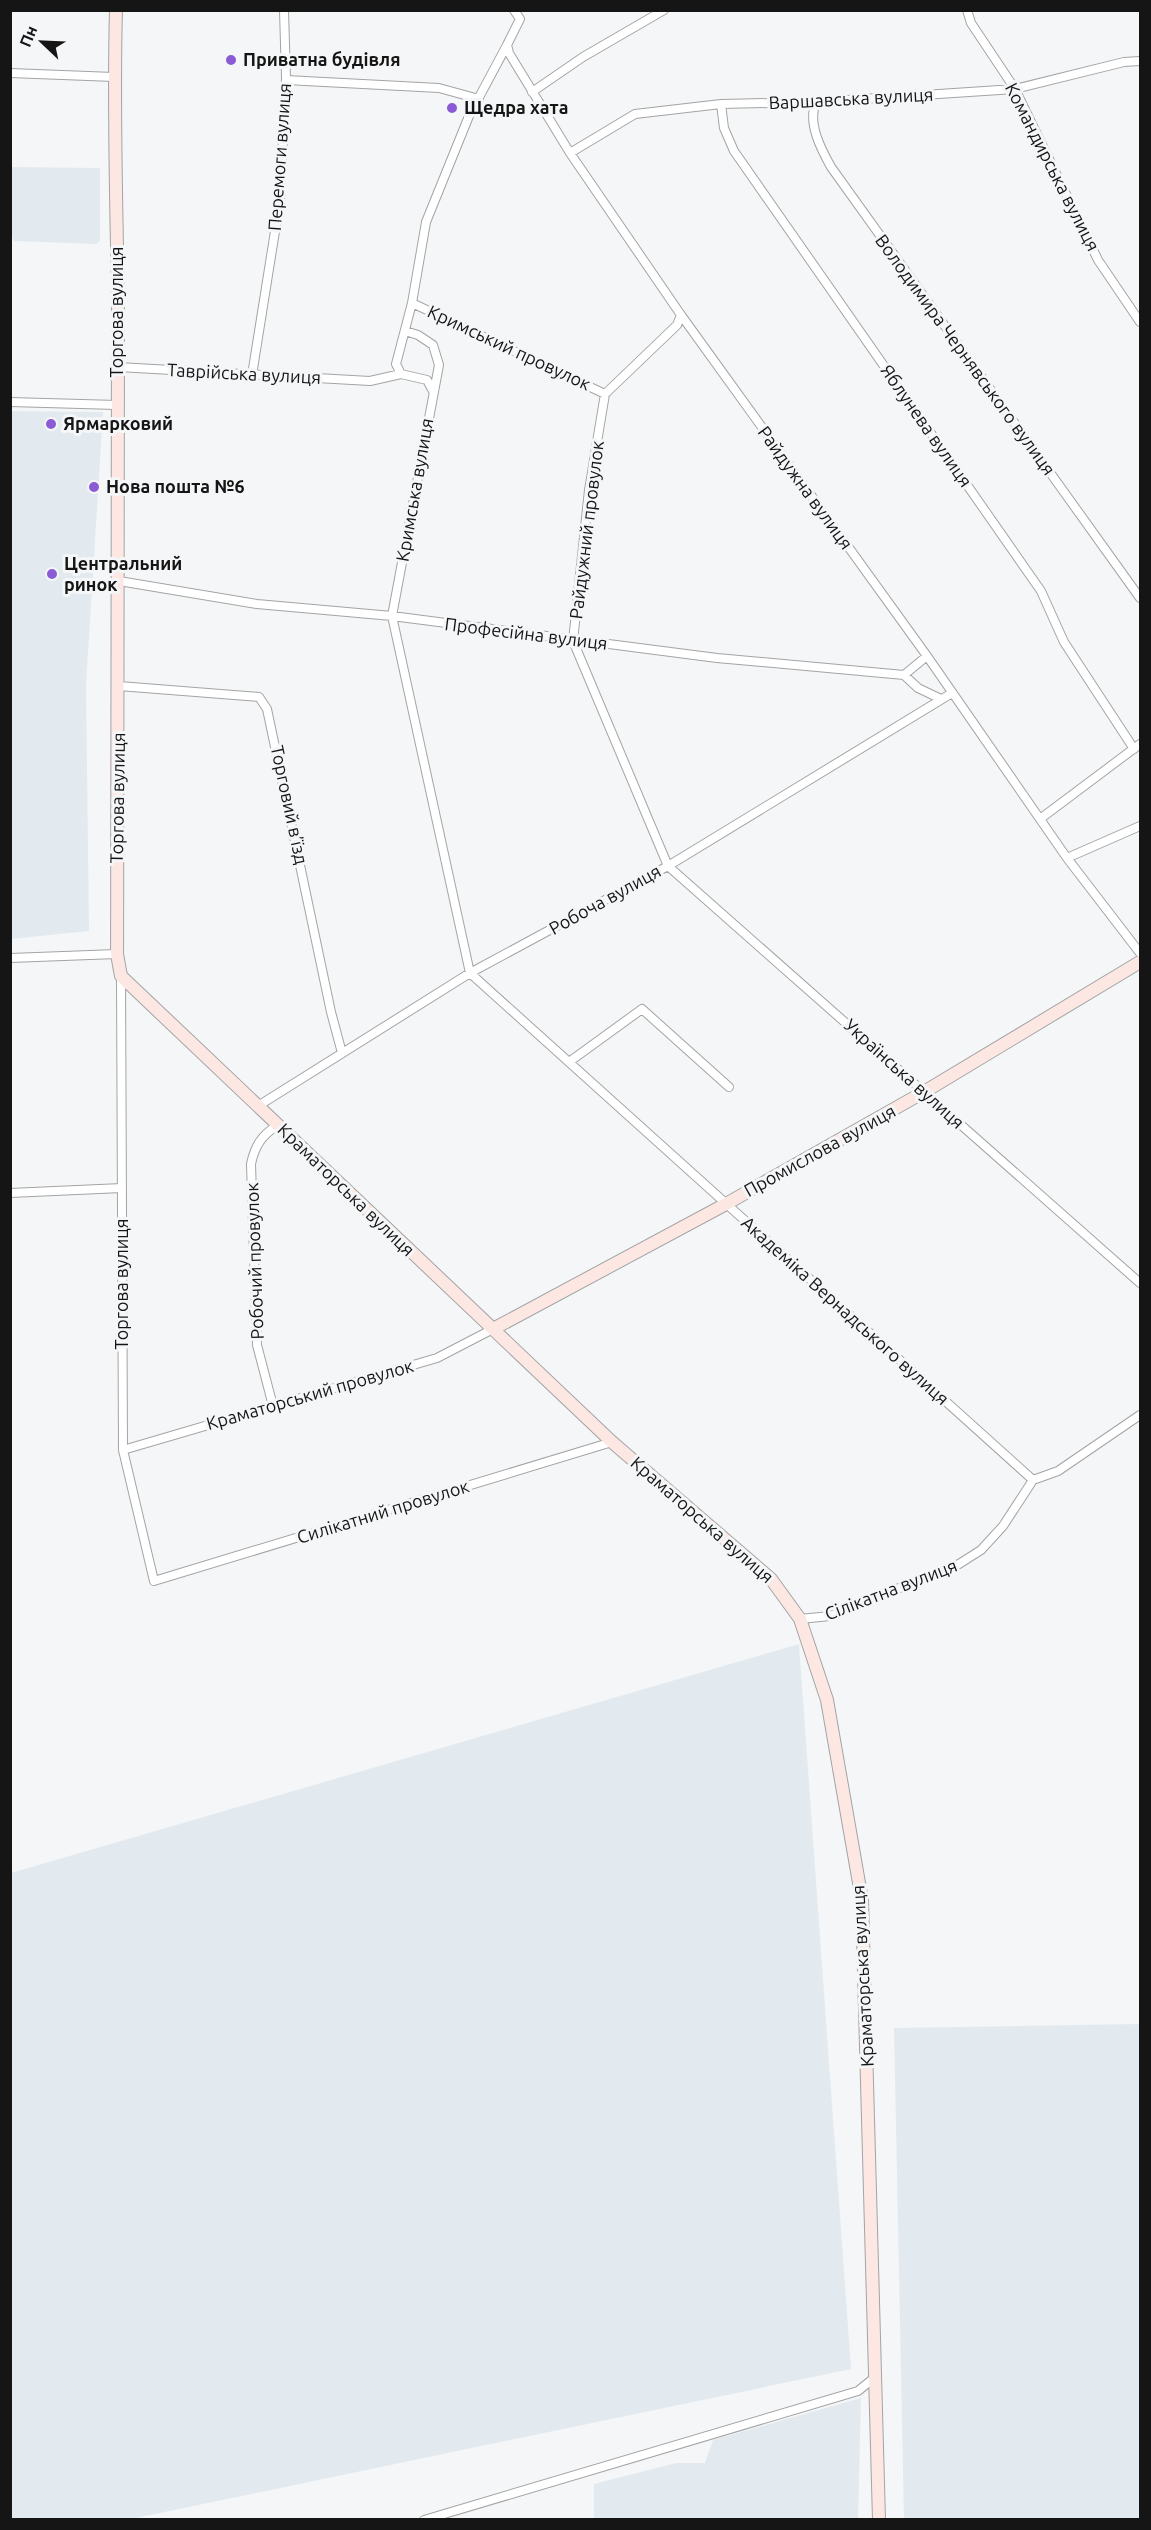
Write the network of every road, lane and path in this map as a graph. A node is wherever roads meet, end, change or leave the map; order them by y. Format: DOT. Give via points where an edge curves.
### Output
graph roads {
  1 [pos="116,10"];
  2 [pos="284,10"];
  3 [pos="514,10"];
  4 [pos="527,10"];
  5 [pos="664,10"];
  6 [pos="967,10"];
  7 [pos="520,19"];
  8 [pos="507,45"];
  9 [pos="1140,61"];
  10 [pos="10,73"];
  11 [pos="114,77"];
  12 [pos="286,80"];
  13 [pos="1015,89"];
  14 [pos="531,92"];
  15 [pos="479,99"];
  16 [pos="816,102"];
  17 [pos="721,104"];
  18 [pos="570,153"];
  19 [pos="412,303"];
  20 [pos="681,315"];
  21 [pos="1140,322"];
  22 [pos="405,331"];
  23 [pos="397,358"];
  24 [pos="118,367"];
  25 [pos="401,374"];
  26 [pos="252,375"];
  27 [pos="370,381"];
  28 [pos="433,393"];
  29 [pos="605,394"];
  30 [pos="10,402"];
  31 [pos="117,405"];
  32 [pos="119,581"];
  33 [pos="1140,598"];
  34 [pos="392,616"];
  35 [pos="573,641"];
  36 [pos="927,656"];
  37 [pos="904,675"];
  38 [pos="119,686"];
  39 [pos="952,693"];
  40 [pos="941,699"];
  41 [pos="1137,747"];
  42 [pos="1040,819"];
  43 [pos="1140,826"];
  44 [pos="1067,858"];
  45 [pos="668,866"];
  46 [pos="1140,953"];
  47 [pos="117,954"];
  48 [pos="10,958"];
  49 [pos="1140,962"];
  50 [pos="470,973"];
  51 [pos="121,976"];
  52 [pos="342,1053"];
  53 [pos="569,1062"];
  54 [pos="729,1087"];
  55 [pos="924,1092"];
  56 [pos="258,1106"];
  57 [pos="278,1125"];
  58 [pos="122,1188"];
  59 [pos="10,1193"];
  60 [pos="726,1204"];
  61 [pos="1140,1283"];
  62 [pos="493,1329"];
  63 [pos="273,1406"];
  64 [pos="1140,1415"];
  65 [pos="612,1442"];
  66 [pos="123,1450"];
  67 [pos="1033,1480"];
  68 [pos="154,1581"];
  69 [pos="800,1619"];
  70 [pos="874,2378"];
  71 [pos="424,2520"];
  72 [pos="879,2520"];
  1 -- 11 [label="street, Торгова вулиця"];
  2 -- 12 [label="street, Перемоги вулиця"];
  3 -- 7 [label="street"];
  4 -- 7 [label="street"];
  5 -- 14 [label="street"];
  6 -- 13 [label="street, Командирська вулиця" via="971,23"];
  7 -- 8 [label="street"];
  8 -- 14 [label="street, Райдужна вулиця"];
  8 -- 15 [label="street"];
  9 -- 13 [label="street, Варшавська вулиця"];
  10 -- 11 [label="street"];
  11 -- 24 [label="street, Торгова вулиця"];
  12 -- 15 [label="street" via="439,88"];
  12 -- 26 [label="street, Перемоги вулиця" via="280,200"];
  13 -- 16 [label="street, Варшавська вулиця"];
  13 -- 21 [label="street, Командирська вулиця" via="1098,260"];
  14 -- 18 [label="street, Райдужна вулиця"];
  15 -- 19 [label="street" via="426,222"];
  16 -- 17 [label="street, Варшавська вулиця"];
  16 -- 33 [label="street, Володимира Чернявського вулиця" via="816,135 831,167"];
  17 -- 18 [label="street, Варшавська вулиця" via="635,114"];
  17 -- 41 [label="street, Яблунева вулиця" via="724,128 734,151 1041,591 1064,642"];
  18 -- 20 [label="street, Райдужна вулиця"];
  19 -- 22 [label="street"];
  19 -- 29 [label="street, Кримський провулок"];
  20 -- 29 [label="street" via="677,325"];
  20 -- 36 [label="street, Райдужна вулиця"];
  22 -- 23 [label="street"];
  22 -- 28 [label="street" via="427,339 437,351 439,365"];
  23 -- 25 [label="street" via="396,368"];
  23 -- 27 [label="street" via="386,372"];
  24 -- 26 [label="street, Таврійська вулиця"];
  24 -- 31 [label="street, Торгова вулиця"];
  25 -- 27 [label="street, Таврійська вулиця"];
  25 -- 28 [label="street, Кримська вулиця" via="425,379"];
  26 -- 27 [label="street, Таврійська вулиця"];
  28 -- 34 [label="street, Кримська вулиця"];
  29 -- 35 [label="street, Райдужний провулок" via="589,490"];
  30 -- 31 [label="street"];
  31 -- 32 [label="street, Торгова вулиця"];
  32 -- 34 [label="street, Професійна вулиця" via="257,604"];
  32 -- 38 [label="street, Торгова вулиця"];
  34 -- 35 [label="street, Професійна вулиця"];
  34 -- 50 [label="street, Кримська вулиця"];
  35 -- 37 [label="street, Професійна вулиця"];
  35 -- 45 [label="street, Райдужний провулок"];
  36 -- 37 [label="street"];
  36 -- 39 [label="street, Райдужна вулиця"];
  37 -- 40 [label="street" via="918,688"];
  38 -- 47 [label="street, Торгова вулиця"];
  38 -- 52 [label="street, Торговий в’їзд" via="259,697 267,709"];
  39 -- 40 [label="street, Робоча вулиця"];
  39 -- 42 [label="street, Райдужна вулиця"];
  40 -- 45 [label="street, Робоча вулиця"];
  41 -- 42 [label="street"];
  42 -- 44 [label="street, Райдужна вулиця"];
  43 -- 44 [label="street"];
  44 -- 46 [label="street, Райдужна вулиця"];
  45 -- 50 [label="street, Робоча вулиця"];
  45 -- 55 [label="street, Українська вулиця"];
  47 -- 48 [label="street"];
  47 -- 51 [label="street, Торгова вулиця"];
  49 -- 55 [label="street, Промислова вулиця"];
  50 -- 52 [label="street, Робоча вулиця"];
  50 -- 53 [label="street, Академіка Вернадського вулиця"];
  51 -- 56 [label="street, Краматорська вулиця"];
  51 -- 58 [label="street, Торгова вулиця"];
  52 -- 56 [label="street, Робоча вулиця"];
  53 -- 54 [label="street" via="642,1009"];
  53 -- 60 [label="street, Академіка Вернадського вулиця"];
  55 -- 60 [label="street, Промислова вулиця"];
  55 -- 61 [label="street, Українська вулиця"];
  56 -- 57 [label="street, Краматорська вулиця"];
  57 -- 62 [label="street, Краматорська вулиця"];
  57 -- 63 [label="street, Робочий провулок" via="255,1148 251,1164 257,1345"];
  58 -- 59 [label="street"];
  58 -- 66 [label="street, Торгова вулиця"];
  60 -- 62 [label="street, Промислова вулиця"];
  60 -- 67 [label="street, Академіка Вернадського вулиця"];
  62 -- 63 [label="street, Краматорський провулок" via="437,1358"];
  62 -- 65 [label="street, Краматорська вулиця"];
  63 -- 66 [label="street, Краматорський провулок"];
  64 -- 67 [label="street" via="1058,1471"];
  65 -- 68 [label="street, Силікатний провулок"];
  65 -- 69 [label="street, Краматорська вулиця" via="771,1579"];
  66 -- 68 [label="street, Торгова вулиця"];
  67 -- 69 [label="street, Сілікатна вулиця" via="1003,1526 981,1550 959,1564 830,1616"];
  69 -- 70 [label="street, Краматорська вулиця" via="826,1700 862,1900"];
  70 -- 71 [label="street" via="858,2391"];
  70 -- 72 [label="street, Краматорська вулиця"];
}
